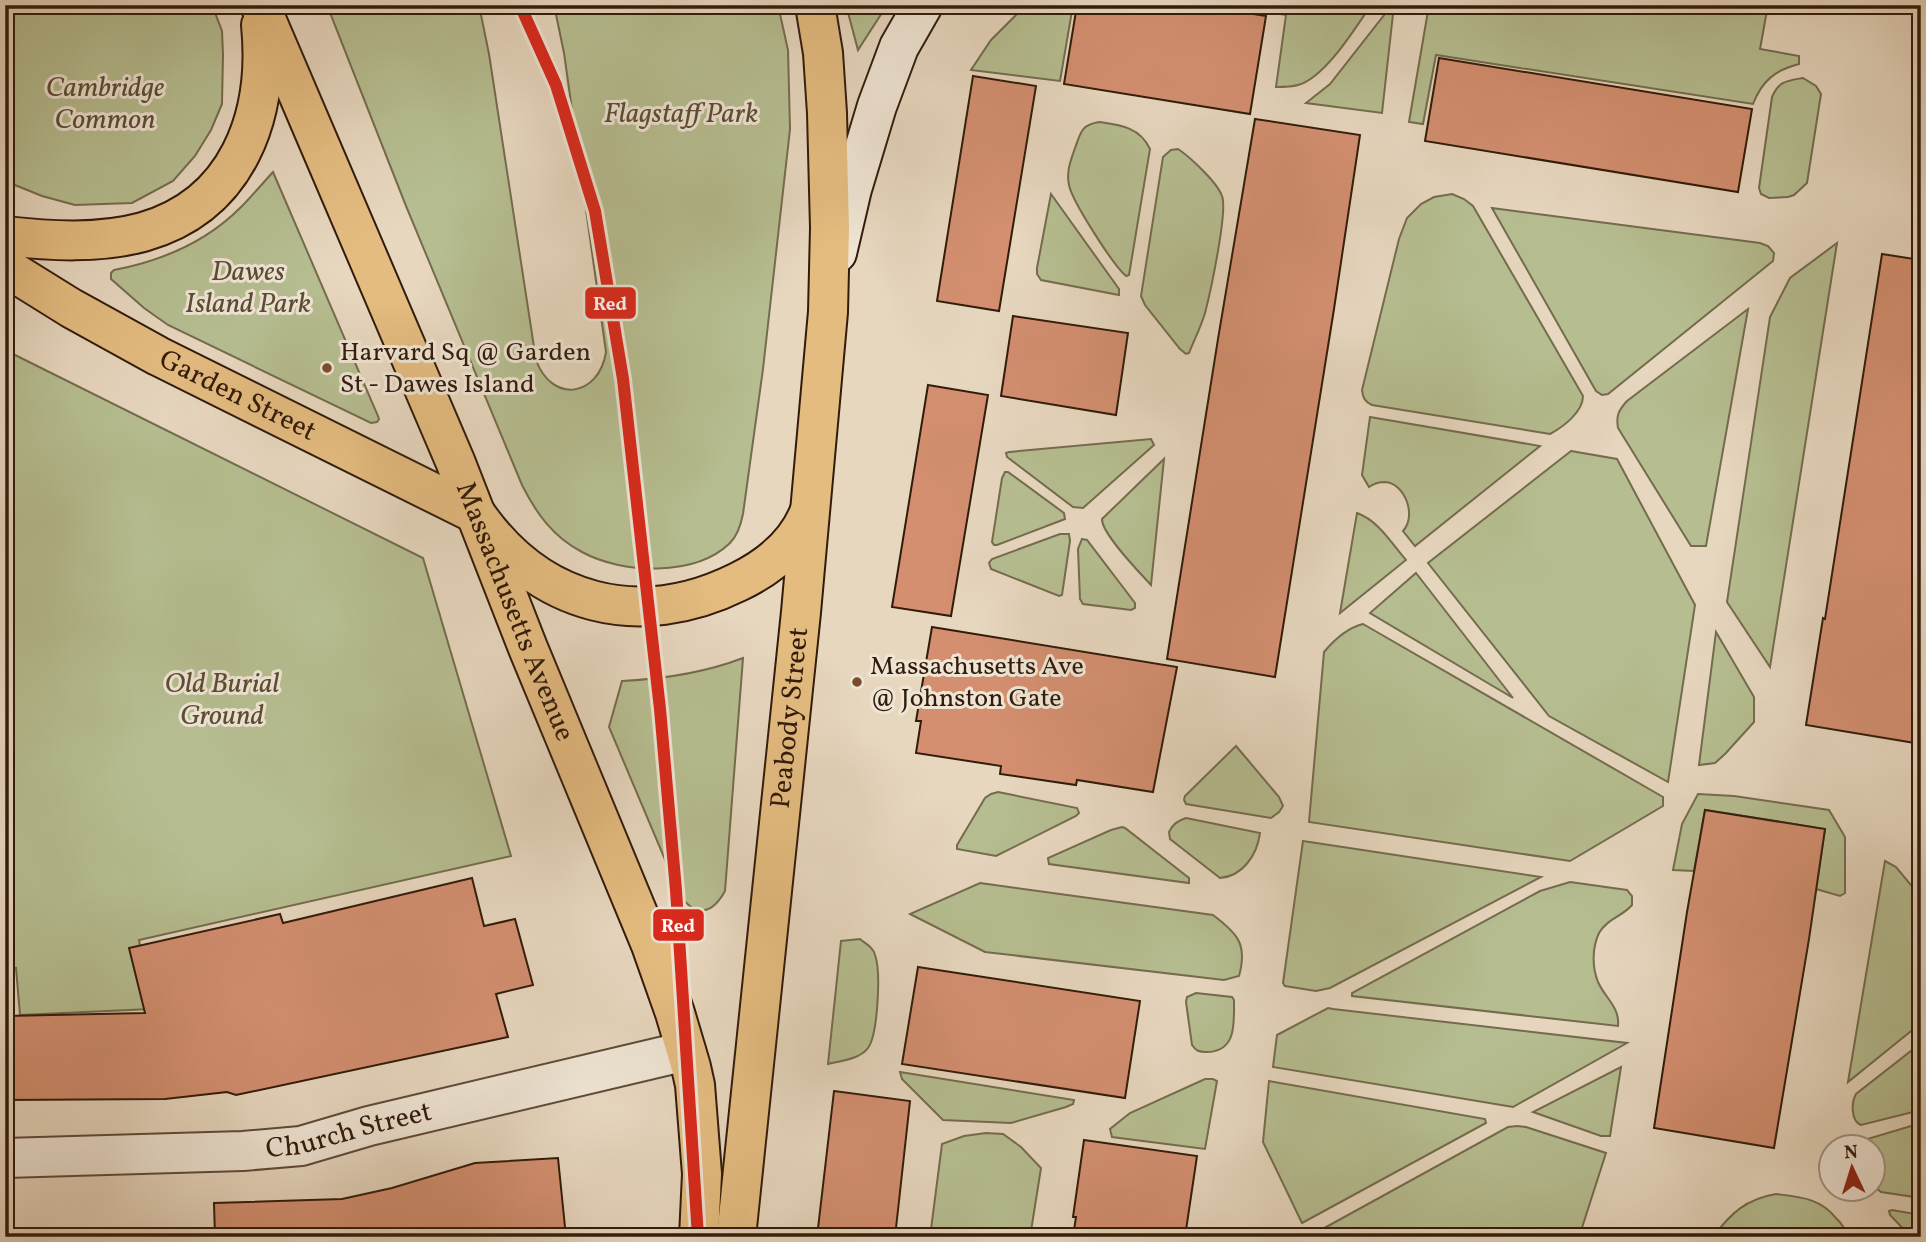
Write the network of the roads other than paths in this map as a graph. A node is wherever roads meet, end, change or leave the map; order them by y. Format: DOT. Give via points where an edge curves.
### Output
graph roads {
  1 [pos="260,5"];
  2 [pos="815,5"];
  3 [pos="923,5"];
  4 [pos="5,236"];
  5 [pos="5,267"];
  6 [pos="828,313"];
  7 [pos="810,511"];
  8 [pos="476,514"];
  9 [pos="686,1051"];
  10 [pos="747,1125"];
  11 [pos="5,1158"];
  12 [pos="699,1237"];
  13 [pos="710,1237"];
  14 [pos="736,1237"];
  1 -- 4 [label="main road" via="262,65 251,133 233,166 206,198 168,223 127,236 79,240"];
  1 -- 8 [label="main road, Massachusetts Avenue"];
  2 -- 6 [label="main road" via="827,113"];
  3 -- 6 [label="street" via="899,47 877,106 843,228"];
  5 -- 8 [label="main road, Garden Street" via="158,356"];
  6 -- 7 [label="main road, Peabody Street"];
  7 -- 8 [label="main road" via="790,544 753,574 696,600 640,607 597,601 544,579 518,562"];
  7 -- 10 [label="main road, Peabody Street"];
  8 -- 9 [label="main road, Massachusetts Avenue" via="651,945"];
  9 -- 11 [label="street, Church Street" via="301,1146"];
  9 -- 12 [label="main road, Massachusetts Avenue" via="699,1124"];
  10 -- 13 [label="main road"];
  10 -- 14 [label="main road"];
}
